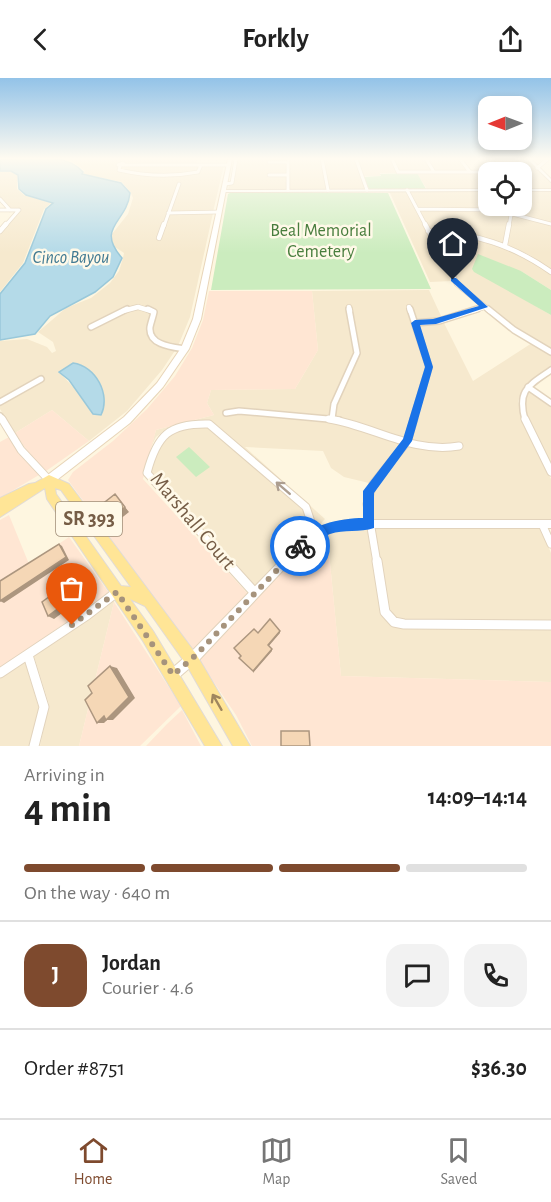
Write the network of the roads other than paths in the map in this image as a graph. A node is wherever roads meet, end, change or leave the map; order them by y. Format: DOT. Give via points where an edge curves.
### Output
graph roads {
  1 [pos="177,190"];
  2 [pos="223,190"];
  3 [pos="407,190"];
  4 [pos="0,199"];
  5 [pos="417,209"];
  6 [pos="478,209"];
  7 [pos="0,210"];
  8 [pos="10,210"];
  9 [pos="219,212"];
  10 [pos="168,213"];
  11 [pos="511,216"];
  12 [pos="523,216"];
  13 [pos="551,224"];
  14 [pos="0,231"];
  15 [pos="428,231"];
  16 [pos="159,238"];
  17 [pos="504,245"];
  18 [pos="551,272"];
  19 [pos="349,307"];
  20 [pos="410,307"];
  21 [pos="484,307"];
  22 [pos="415,323"];
  23 [pos="91,327"];
  24 [pos="185,349"];
  25 [pos="551,352"];
  26 [pos="551,370"];
  27 [pos="41,379"];
  28 [pos="528,387"];
  29 [pos="0,402"];
  30 [pos="551,403"];
  31 [pos="226,413"];
  32 [pos="0,416"];
  33 [pos="332,419"];
  34 [pos="406,442"];
  35 [pos="459,446"];
  36 [pos="551,472"];
  37 [pos="49,480"];
  38 [pos="52,499"];
  39 [pos="21,500"];
  40 [pos="0,503"];
  41 [pos="0,512"];
  42 [pos="369,524"];
  43 [pos="547,524"];
  44 [pos="315,534"];
  45 [pos="551,544"];
  46 [pos="117,592"];
  47 [pos="255,593"];
  48 [pos="150,603"];
  49 [pos="551,625"];
  50 [pos="28,655"];
  51 [pos="191,659"];
  52 [pos="0,673"];
  53 [pos="173,675"];
  54 [pos="34,746"];
  55 [pos="214,746"];
  56 [pos="242,746"];
  1 -- 10 [label="street"];
  2 -- 9 [label="main road"];
  3 -- 5 [label="street"];
  4 -- 8 [label="street"];
  5 -- 6 [label="street"];
  5 -- 15 [label="street"];
  7 -- 8 [label="street"];
  8 -- 14 [label="street" via="19,210"];
  9 -- 10 [label="street"];
  9 -- 24 [label="main road" via="197,319"];
  10 -- 16 [label="street"];
  11 -- 17 [label="street"];
  12 -- 13 [label="street"];
  15 -- 17 [label="street" via="466,232"];
  15 -- 21 [label="street" via="453,280"];
  17 -- 18 [label="street" via="528,255"];
  19 -- 33 [label="street" via="357,353 334,404"];
  20 -- 22 [label="street"];
  21 -- 22 [label="street" via="434,322"];
  21 -- 25 [label="street"];
  22 -- 34 [label="street" via="429,367"];
  23 -- 24 [label="street" via="124,309 150,309 154,312 150,331 154,338"];
  24 -- 37 [label="main road" via="160,385 127,420"];
  26 -- 28 [label="street"];
  27 -- 29 [label="street"];
  28 -- 30 [label="street"];
  28 -- 36 [label="street" via="521,401 523,415"];
  31 -- 33 [label="street"];
  32 -- 37 [label="street" via="21,450"];
  33 -- 34 [label="street"];
  34 -- 35 [label="street" via="434,448"];
  34 -- 42 [label="street" via="369,491"];
  37 -- 38 [label="main road, SR 393"];
  37 -- 39 [label="main road"];
  37 -- 40 [label="main road"];
  37 -- 48 [label="main road, SR 393" via="65,487"];
  38 -- 39 [label="main road"];
  38 -- 46 [label="main road, SR 393"];
  39 -- 41 [label="main road"];
  42 -- 43 [label="street"];
  42 -- 44 [label="street" via="336,526"];
  42 -- 49 [label="street" via="383,606 394,622"];
  43 -- 45 [label="street"];
  44 -- 47 [label="street"];
  44 -- 47 [label="street, Marshall Court, one-way" via="306,507 209,424 178,427 163,433 147,473"];
  46 -- 48 [label="main road" via="134,593"];
  46 -- 50 [label="street"];
  46 -- 53 [label="main road, SR 393"];
  47 -- 51 [label="street"];
  48 -- 51 [label="main road, SR 393"];
  50 -- 52 [label="street"];
  50 -- 54 [label="street" via="44,707"];
  51 -- 53 [label="street"];
  56 -- 51 [label="main road, SR 393, one-way"];
  53 -- 55 [label="main road, SR 393"];
}
